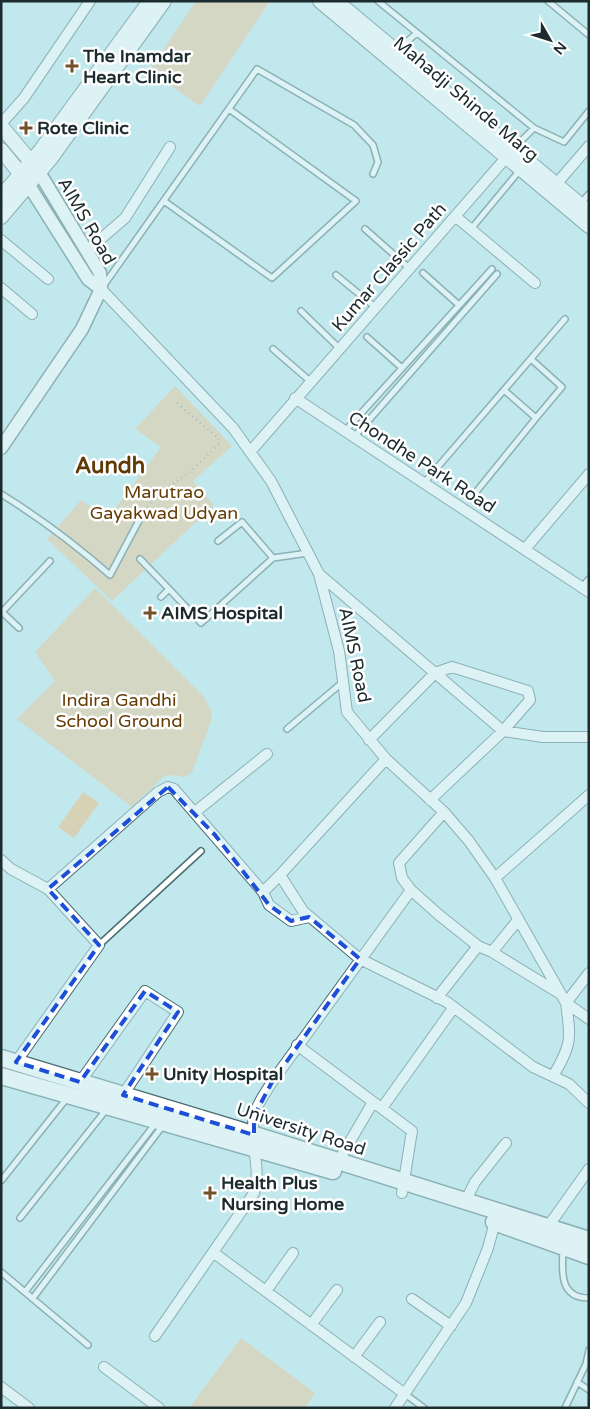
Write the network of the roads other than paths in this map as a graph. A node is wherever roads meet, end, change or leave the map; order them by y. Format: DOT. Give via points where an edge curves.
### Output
graph roads {
  1 [pos="90,1"];
  2 [pos="150,1"];
  3 [pos="164,1"];
  4 [pos="320,1"];
  5 [pos="336,1"];
  6 [pos="378,1"];
  7 [pos="548,1"];
  8 [pos="417,33"];
  9 [pos="589,35"];
  10 [pos="396,51"];
  11 [pos="229,108"];
  12 [pos="589,111"];
  13 [pos="1,125"];
  14 [pos="534,128"];
  15 [pos="589,146"];
  16 [pos="170,147"];
  17 [pos="1,150"];
  18 [pos="510,153"];
  19 [pos="35,166"];
  20 [pos="521,169"];
  21 [pos="373,174"];
  22 [pos="25,178"];
  23 [pos="552,188"];
  24 [pos="1,197"];
  25 [pos="164,201"];
  26 [pos="586,204"];
  27 [pos="455,216"];
  28 [pos="1,217"];
  29 [pos="589,226"];
  30 [pos="365,229"];
  31 [pos="470,229"];
  32 [pos="1,240"];
  33 [pos="88,250"];
  34 [pos="409,268"];
  35 [pos="492,269"];
  36 [pos="423,273"];
  37 [pos="497,274"];
  38 [pos="336,275"];
  39 [pos="48,279"];
  40 [pos="535,283"];
  41 [pos="1,288"];
  42 [pos="101,288"];
  43 [pos="459,305"];
  44 [pos="375,307"];
  45 [pos="301,311"];
  46 [pos="32,314"];
  47 [pos="564,319"];
  48 [pos="366,337"];
  49 [pos="339,348"];
  50 [pos="273,349"];
  51 [pos="530,359"];
  52 [pos="402,368"];
  53 [pos="310,381"];
  54 [pos="504,390"];
  55 [pos="295,398"];
  56 [pos="536,418"];
  57 [pos="349,434"];
  58 [pos="1,448"];
  59 [pos="250,452"];
  60 [pos="589,474"];
  61 [pos="424,483"];
  62 [pos="1,494"];
  63 [pos="472,497"];
  64 [pos="143,512"];
  65 [pos="218,541"];
  66 [pos="525,549"];
  67 [pos="308,553"];
  68 [pos="273,558"];
  69 [pos="140,559"];
  70 [pos="50,561"];
  71 [pos="319,574"];
  72 [pos="587,586"];
  73 [pos="169,589"];
  74 [pos="161,597"];
  75 [pos="1,612"];
  76 [pos="19,628"];
  77 [pos="435,673"];
  78 [pos="343,682"];
  79 [pos="287,729"];
  80 [pos="503,731"];
  81 [pos="589,737"];
  82 [pos="369,740"];
  83 [pos="267,754"];
  84 [pos="386,759"];
  85 [pos="589,795"];
  86 [pos="430,800"];
  87 [pos="195,812"];
  88 [pos="444,812"];
  89 [pos="201,852"];
  90 [pos="1,860"];
  91 [pos="280,875"];
  92 [pos="495,878"];
  93 [pos="48,889"];
  94 [pos="410,890"];
  95 [pos="263,892"];
  96 [pos="309,917"];
  97 [pos="518,920"];
  98 [pos="99,945"];
  99 [pos="478,946"];
  100 [pos="492,952"];
  101 [pos="360,959"];
  102 [pos="589,973"];
  103 [pos="437,998"];
  104 [pos="563,998"];
  105 [pos="454,1007"];
  106 [pos="589,1019"];
  107 [pos="297,1045"];
  108 [pos="9,1060"];
  109 [pos="553,1076"];
  110 [pos="3,1078"];
  111 [pos="80,1082"];
  112 [pos="123,1095"];
  113 [pos="68,1096"];
  114 [pos="589,1102"];
  115 [pos="377,1105"];
  116 [pos="108,1107"];
  117 [pos="160,1123"];
  118 [pos="254,1142"];
  119 [pos="506,1143"];
  120 [pos="338,1162"];
  121 [pos="589,1169"];
  122 [pos="1,1181"];
  123 [pos="403,1188"];
  124 [pos="465,1202"];
  125 [pos="20,1218"];
  126 [pos="495,1222"];
  127 [pos="547,1228"];
  128 [pos="589,1240"];
  129 [pos="563,1247"];
  130 [pos="214,1253"];
  131 [pos="293,1253"];
  132 [pos="589,1256"];
  133 [pos="1,1272"];
  134 [pos="337,1290"];
  135 [pos="266,1291"];
  136 [pos="25,1292"];
  137 [pos="33,1298"];
  138 [pos="412,1298"];
  139 [pos="589,1298"];
  140 [pos="380,1322"];
  141 [pos="311,1325"];
  142 [pos="451,1326"];
  143 [pos="155,1336"];
  144 [pos="88,1345"];
  145 [pos="589,1350"];
  146 [pos="354,1357"];
  147 [pos="104,1367"];
  148 [pos="577,1382"];
  149 [pos="1,1387"];
  150 [pos="589,1390"];
  151 [pos="405,1394"];
  152 [pos="29,1408"];
  153 [pos="159,1408"];
  154 [pos="396,1408"];
  155 [pos="424,1408"];
  156 [pos="565,1408"];
  1 -- 13 [label="street" via="24,98"];
  2 -- 19 [label="main road"];
  3 -- 19 [label="main road"];
  4 -- 18 [label="main road, Mahadji Shinde Marg"];
  5 -- 10 [label="main road, Mahadji Shinde Marg"];
  6 -- 8 [label="lane"];
  7 -- 9 [label="lane"];
  8 -- 10 [label="lane"];
  8 -- 14 [label="lane"];
  10 -- 18 [label="main road, Mahadji Shinde Marg"];
  11 -- 21 [label="lane" via="257,69 354,125 372,145 378,162"];
  11 -- 25 [label="lane"];
  11 -- 25 [label="lane" via="356,200 272,278"];
  12 -- 14 [label="lane" via="564,142"];
  13 -- 19 [label="main road"];
  14 -- 18 [label="lane"];
  15 -- 23 [label="street"];
  16 -- 33 [label="street" via="125,218"];
  17 -- 22 [label="main road"];
  18 -- 20 [label="main road, Mahadji Shinde Marg"];
  18 -- 23 [label="main road, Mahadji Shinde Marg"];
  18 -- 27 [label="street, Kumar Classic Path"];
  19 -- 22 [label="main road"];
  19 -- 33 [label="street, AIMS Road"];
  20 -- 23 [label="main road, Mahadji Shinde Marg"];
  20 -- 31 [label="lane"];
  22 -- 24 [label="main road"];
  22 -- 28 [label="main road"];
  22 -- 42 [label="street, AIMS Road" via="88,280"];
  23 -- 26 [label="main road, Mahadji Shinde Marg"];
  23 -- 29 [label="main road, Mahadji Shinde Marg"];
  25 -- 42 [label="lane"];
  27 -- 31 [label="street"];
  27 -- 34 [label="street, Kumar Classic Path"];
  30 -- 34 [label="lane"];
  31 -- 40 [label="street"];
  32 -- 39 [label="street"];
  33 -- 42 [label="street, AIMS Road" via="100,273"];
  34 -- 44 [label="street, Kumar Classic Path"];
  35 -- 43 [label="lane"];
  36 -- 43 [label="lane"];
  37 -- 57 [label="lane"];
  38 -- 44 [label="lane"];
  41 -- 46 [label="street"];
  42 -- 58 [label="street" via="82,329"];
  42 -- 59 [label="street, AIMS Road" via="233,428"];
  43 -- 52 [label="lane"];
  44 -- 49 [label="street, Kumar Classic Path"];
  45 -- 49 [label="lane"];
  47 -- 51 [label="lane"];
  48 -- 52 [label="lane"];
  49 -- 53 [label="street, Kumar Classic Path"];
  50 -- 53 [label="lane"];
  51 -- 54 [label="lane"];
  51 -- 56 [label="lane" via="562,387"];
  52 -- 57 [label="lane"];
  53 -- 55 [label="street, Kumar Classic Path"];
  54 -- 56 [label="lane"];
  54 -- 61 [label="lane"];
  55 -- 57 [label="street, Chondhe Park Road"];
  55 -- 59 [label="street"];
  56 -- 63 [label="lane"];
  57 -- 61 [label="street, Chondhe Park Road"];
  59 -- 67 [label="street, AIMS Road" via="271,482"];
  60 -- 66 [label="street"];
  61 -- 66 [label="street, Chondhe Park Road"];
  62 -- 64 [label="lane" via="75,545 110,575"];
  65 -- 68 [label="lane" via="242,522"];
  66 -- 72 [label="street, Chondhe Park Road"];
  67 -- 68 [label="lane"];
  67 -- 71 [label="street, AIMS Road"];
  68 -- 73 [label="lane" via="201,623"];
  69 -- 73 [label="lane"];
  70 -- 75 [label="lane"];
  71 -- 77 [label="street"];
  71 -- 78 [label="street, AIMS Road"];
  73 -- 74 [label="lane"];
  75 -- 76 [label="lane"];
  77 -- 80 [label="street"];
  77 -- 80 [label="street" via="452,668 528,691 530,700"];
  77 -- 82 [label="street"];
  78 -- 79 [label="lane"];
  78 -- 82 [label="street, AIMS Road" via="348,712"];
  80 -- 81 [label="street"];
  80 -- 86 [label="street"];
  82 -- 84 [label="street, AIMS Road"];
  83 -- 87 [label="street"];
  84 -- 86 [label="street, AIMS Road"];
  84 -- 91 [label="street"];
  85 -- 92 [label="street"];
  86 -- 88 [label="street, AIMS Road"];
  87 -- 93 [label="street" via="168,786"];
  87 -- 95 [label="street"];
  88 -- 92 [label="street, AIMS Road" via="469,840"];
  88 -- 94 [label="street" via="399,863 402,878"];
  89 -- 98 [label="lane"];
  90 -- 93 [label="street"];
  91 -- 95 [label="street"];
  91 -- 96 [label="street"];
  92 -- 97 [label="street, AIMS Road"];
  93 -- 98 [label="street"];
  94 -- 99 [label="street"];
  94 -- 101 [label="street"];
  95 -- 96 [label="street" via="269,904 291,921"];
  96 -- 101 [label="street"];
  97 -- 100 [label="street"];
  97 -- 104 [label="street, AIMS Road"];
  98 -- 108 [label="street"];
  99 -- 100 [label="street"];
  99 -- 103 [label="street"];
  100 -- 104 [label="street"];
  101 -- 103 [label="street"];
  101 -- 107 [label="street"];
  102 -- 104 [label="street"];
  103 -- 105 [label="street"];
  104 -- 106 [label="street, AIMS Road"];
  104 -- 109 [label="street" via="570,1034 567,1053"];
  105 -- 109 [label="street" via="533,1066"];
  105 -- 115 [label="street"];
  107 -- 115 [label="street"];
  107 -- 118 [label="street" via="257,1109"];
  108 -- 111 [label="main road, University Road"];
  109 -- 114 [label="street" via="569,1084"];
  110 -- 113 [label="main road, University Road"];
  111 -- 112 [label="main road, University Road"];
  111 -- 112 [label="street" via="145,991 178,1012"];
  112 -- 118 [label="main road, University Road"];
  113 -- 116 [label="main road, University Road"];
  113 -- 122 [label="lane"];
  115 -- 120 [label="street"];
  115 -- 123 [label="street" via="412,1131"];
  116 -- 117 [label="main road, University Road"];
  116 -- 125 [label="lane"];
  117 -- 118 [label="main road, University Road"];
  117 -- 136 [label="lane"];
  117 -- 137 [label="lane"];
  118 -- 120 [label="main road, University Road"];
  118 -- 123 [label="main road, University Road"];
  118 -- 130 [label="street" via="258,1182"];
  119 -- 124 [label="street" via="475,1182"];
  120 -- 123 [label="main road, University Road"];
  121 -- 127 [label="street"];
  123 -- 124 [label="main road, University Road"];
  123 -- 126 [label="main road, University Road"];
  124 -- 127 [label="main road, University Road"];
  126 -- 129 [label="main road, University Road"];
  126 -- 142 [label="street" via="472,1288"];
  127 -- 128 [label="main road, University Road"];
  129 -- 132 [label="main road, University Road"];
  129 -- 139 [label="lane" via="563,1283 570,1292"];
  130 -- 135 [label="street"];
  130 -- 143 [label="street"];
  131 -- 135 [label="street"];
  133 -- 136 [label="lane"];
  134 -- 141 [label="street"];
  135 -- 141 [label="street"];
  136 -- 137 [label="lane"];
  137 -- 144 [label="lane"];
  138 -- 142 [label="street"];
  140 -- 146 [label="street"];
  141 -- 146 [label="street"];
  142 -- 151 [label="street"];
  145 -- 148 [label="lane"];
  146 -- 151 [label="street"];
  147 -- 153 [label="street"];
  148 -- 150 [label="lane"];
  148 -- 156 [label="lane"];
  149 -- 152 [label="street"];
  151 -- 154 [label="street"];
  151 -- 155 [label="lane"];
}
